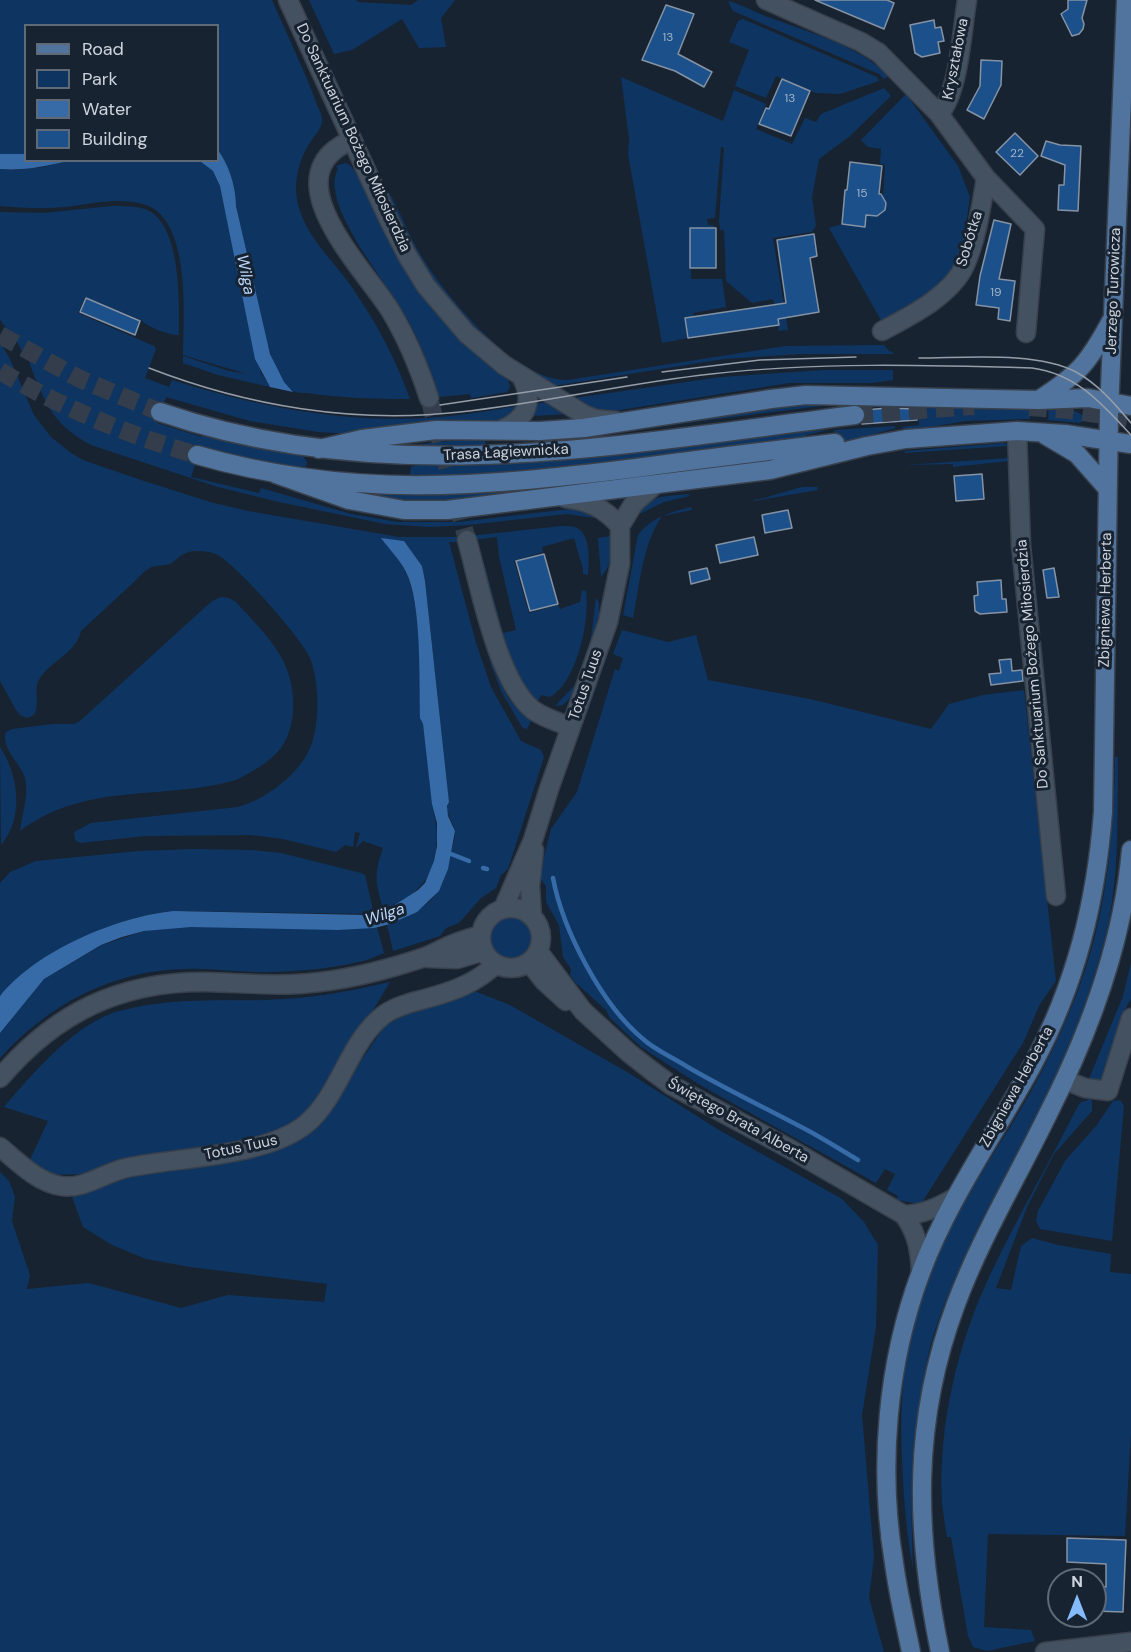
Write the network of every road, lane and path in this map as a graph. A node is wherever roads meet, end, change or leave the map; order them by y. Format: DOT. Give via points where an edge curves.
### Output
graph roads {
  1 [pos="288,0"];
  2 [pos="766,0"];
  3 [pos="967,0"];
  4 [pos="1126,0"];
  5 [pos="939,114"];
  6 [pos="352,140"];
  7 [pos="986,178"];
  8 [pos="1113,317"];
  9 [pos="882,331"];
  10 [pos="1026,333"];
  11 [pos="521,376"];
  12 [pos="429,398"];
  13 [pos="1040,400"];
  14 [pos="1109,401"];
  15 [pos="1131,406"];
  16 [pos="160,412"];
  17 [pos="855,415"];
  18 [pos="621,422"];
  19 [pos="501,430"];
  20 [pos="1017,431"];
  21 [pos="1038,432"];
  22 [pos="1108,440"];
  23 [pos="835,443"];
  24 [pos="1131,444"];
  25 [pos="319,449"];
  26 [pos="197,455"];
  27 [pos="276,474"];
  28 [pos="655,485"];
  29 [pos="1107,488"];
  30 [pos="557,497"];
  31 [pos="620,526"];
  32 [pos="467,540"];
  33 [pos="571,727"];
  34 [pos="533,840"];
  35 [pos="1131,850"];
  36 [pos="1056,896"];
  37 [pos="503,909"];
  38 [pos="532,917"];
  39 [pos="487,950"];
  40 [pos="533,957"];
  41 [pos="1131,1018"];
  42 [pos="0,1078"];
  43 [pos="1065,1080"];
  44 [pos="0,1147"];
  45 [pos="956,1197"];
  46 [pos="904,1215"];
  47 [pos="921,1272"];
  48 [pos="1131,1642"];
  49 [pos="911,1652"];
  50 [pos="940,1652"];
  51 [pos="1050,1652"];
  1 -- 6 [label="street, Do Sanktuarium Bożego Miłosierdzia"];
  2 -- 5 [label="street" via="879,53"];
  3 -- 5 [label="street, Kryształowa" via="953,89"];
  4 -- 8 [label="main road, Jerzego Turowicza"];
  5 -- 7 [label="street"];
  6 -- 11 [label="street, Do Sanktuarium Bożego Miłosierdzia" via="392,228 426,286 467,334"];
  6 -- 12 [label="street" via="332,152 323,163 318,182 321,203 336,235 396,320"];
  7 -- 9 [label="street, Sobótka" via="964,267 934,300"];
  7 -- 10 [label="street" via="1035,229"];
  8 -- 13 [label="main road" via="1077,373"];
  8 -- 14 [label="main road, Jerzego Turowicza"];
  11 -- 18 [label="street, Do Sanktuarium Bożego Miłosierdzia" via="583,414"];
  11 -- 19 [label="street" via="528,393 527,405 517,422"];
  13 -- 14 [label="main road"];
  13 -- 18 [label="main road" via="806,395"];
  14 -- 15 [label="main road"];
  14 -- 22 [label="main road, Zbigniewa Herberta"];
  16 -- 25 [label="main road, Trasa Łagiewnicka" via="226,432"];
  17 -- 25 [label="main road, Trasa Łagiewnicka" via="516,454 390,456"];
  18 -- 19 [label="main road" via="554,430"];
  19 -- 25 [label="main road" via="436,430 362,438"];
  20 -- 21 [label="main road"];
  20 -- 28 [label="main road" via="894,440 770,470"];
  20 -- 36 [label="street, Do Sanktuarium Bożego Miłosierdzia" via="1022,545"];
  21 -- 22 [label="main road"];
  21 -- 29 [label="main road" via="1077,454"];
  22 -- 24 [label="main road"];
  22 -- 29 [label="main road, Zbigniewa Herberta"];
  23 -- 27 [label="main road, Trasa Łagiewnicka" via="466,485 357,484"];
  26 -- 27 [label="main road, Trasa Łagiewnicka"];
  27 -- 30 [label="main road" via="341,498 404,510 463,509"];
  28 -- 30 [label="main road"];
  28 -- 31 [label="street" via="634,502"];
  29 -- 45 [label="main road, Zbigniewa Herberta" via="1103,812 1087,926 1049,1031"];
  30 -- 31 [label="street" via="594,504"];
  31 -- 33 [label="street, Totus Tuus" via="620,564 610,611"];
  32 -- 33 [label="street" via="493,635 511,681 532,709"];
  33 -- 34 [label="street, Totus Tuus"];
  34 -- 37 [label="street, Totus Tuus"];
  34 -- 38 [label="street, Totus Tuus"];
  35 -- 43 [label="main road" via="1108,962"];
  37 -- 38 [label="street" via="519,909"];
  37 -- 39 [label="street" via="488,918"];
  38 -- 40 [label="street" via="541,933"];
  39 -- 40 [label="street" via="513,968"];
  39 -- 42 [label="street" via="457,959 424,958 321,982 184,982 130,990 89,1006 58,1024"];
  39 -- 44 [label="street, Totus Tuus" via="473,983 385,1014 370,1029 318,1113 283,1139 124,1168 69,1186 43,1181"];
  40 -- 46 [label="street, Świętego Brata Alberta" via="583,1011 672,1085"];
  41 -- 43 [label="street" via="1108,1091"];
  43 -- 50 [label="main road" via="974,1261 937,1365 924,1438 921,1508 927,1583"];
  45 -- 46 [label="street" via="930,1210"];
  45 -- 47 [label="main road, Zbigniewa Herberta"];
  46 -- 47 [label="street" via="919,1243"];
  47 -- 49 [label="main road, Zbigniewa Herberta" via="896,1361 887,1446 894,1563"];
  48 -- 51 [label="street"];
}
